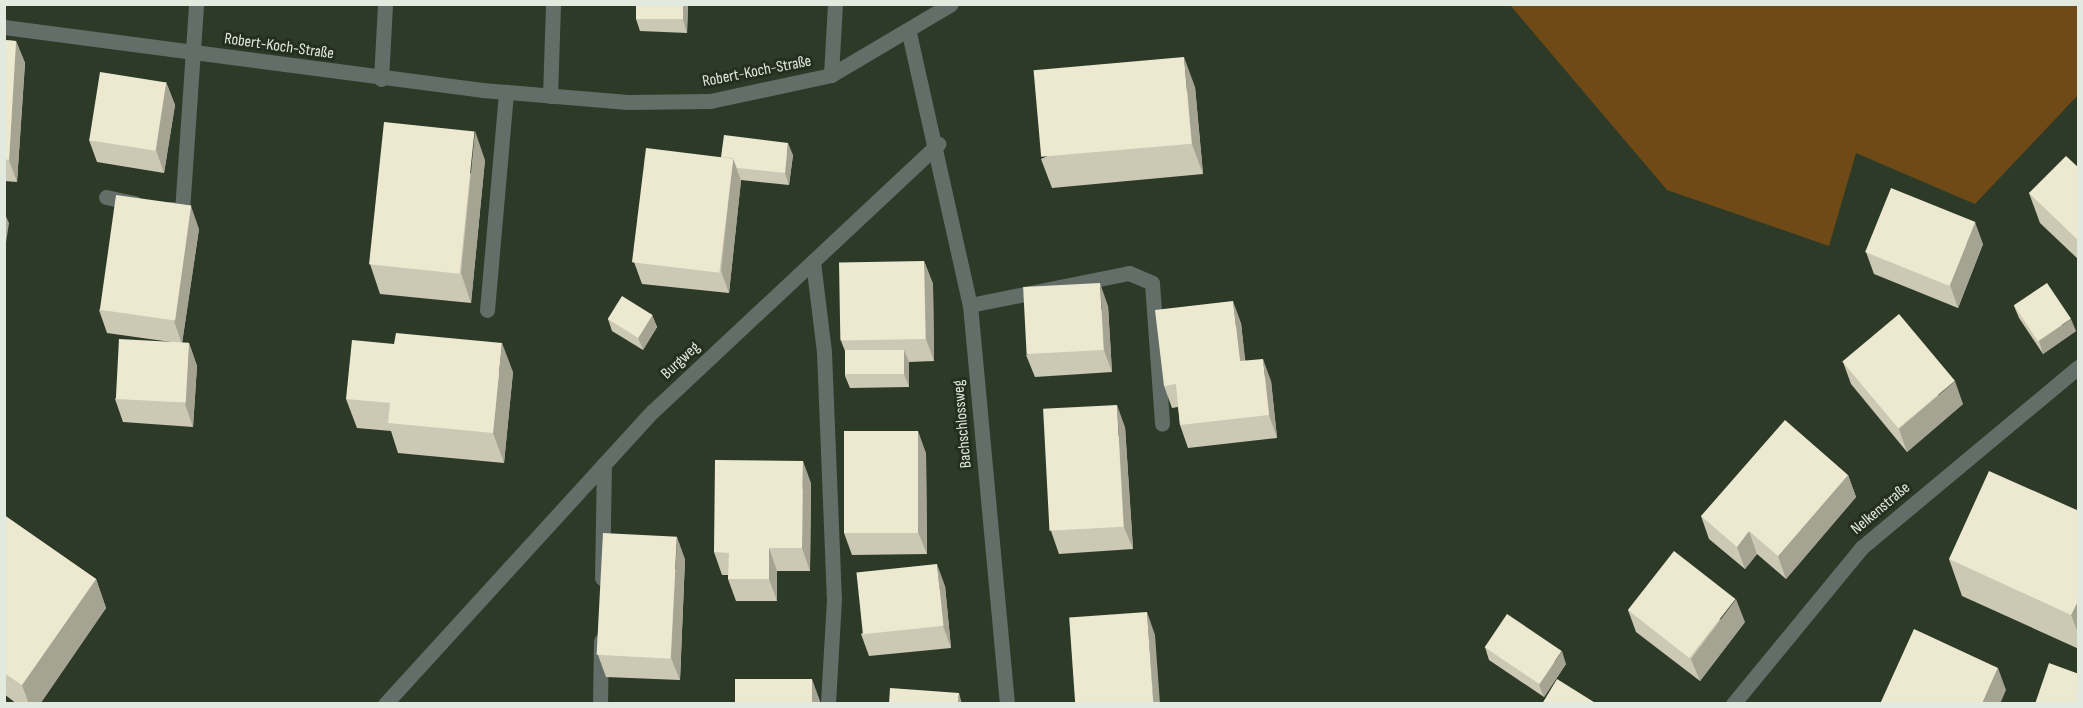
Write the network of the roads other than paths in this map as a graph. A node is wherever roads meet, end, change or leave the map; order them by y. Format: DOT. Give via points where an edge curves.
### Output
graph roads {
  1 [pos="196,4"];
  2 [pos="385,4"];
  3 [pos="553,4"];
  4 [pos="835,4"];
  5 [pos="951,4"];
  6 [pos="4,27"];
  7 [pos="909,33"];
  8 [pos="193,54"];
  9 [pos="831,75"];
  10 [pos="381,79"];
  11 [pos="506,92"];
  12 [pos="550,96"];
  13 [pos="938,144"];
  14 [pos="106,198"];
  15 [pos="813,262"];
  16 [pos="970,305"];
  17 [pos="487,310"];
  18 [pos="2079,367"];
  19 [pos="1162,424"];
  20 [pos="604,465"];
  21 [pos="601,596"];
  22 [pos="601,620"];
  23 [pos="1741,701"];
  24 [pos="385,704"];
  25 [pos="600,704"];
  26 [pos="828,704"];
  27 [pos="1007,704"];
  1 -- 8 [label="street"];
  2 -- 10 [label="street"];
  3 -- 12 [label="street"];
  4 -- 9 [label="street"];
  5 -- 7 [label="street, Robert-Koch-Straße"];
  6 -- 8 [label="street, Robert-Koch-Straße"];
  7 -- 9 [label="street, Robert-Koch-Straße"];
  7 -- 13 [label="street"];
  8 -- 10 [label="street, Robert-Koch-Straße"];
  8 -- 14 [label="street" via="182,211"];
  9 -- 12 [label="street, Robert-Koch-Straße" via="710,101"];
  10 -- 11 [label="street, Robert-Koch-Straße"];
  11 -- 12 [label="street, Robert-Koch-Straße"];
  11 -- 17 [label="street"];
  13 -- 15 [label="street, Burgweg"];
  13 -- 16 [label="street, Bachschlossweg"];
  15 -- 20 [label="street, Burgweg"];
  15 -- 26 [label="street" via="824,352 833,577"];
  16 -- 19 [label="street" via="1129,273 1152,283"];
  16 -- 27 [label="street, Bachschlossweg"];
  18 -- 23 [label="street, Nelkenstraße" via="1861,548"];
  20 -- 21 [label="street"];
  20 -- 24 [label="street, Burgweg"];
  22 -- 25 [label="street"];
}
